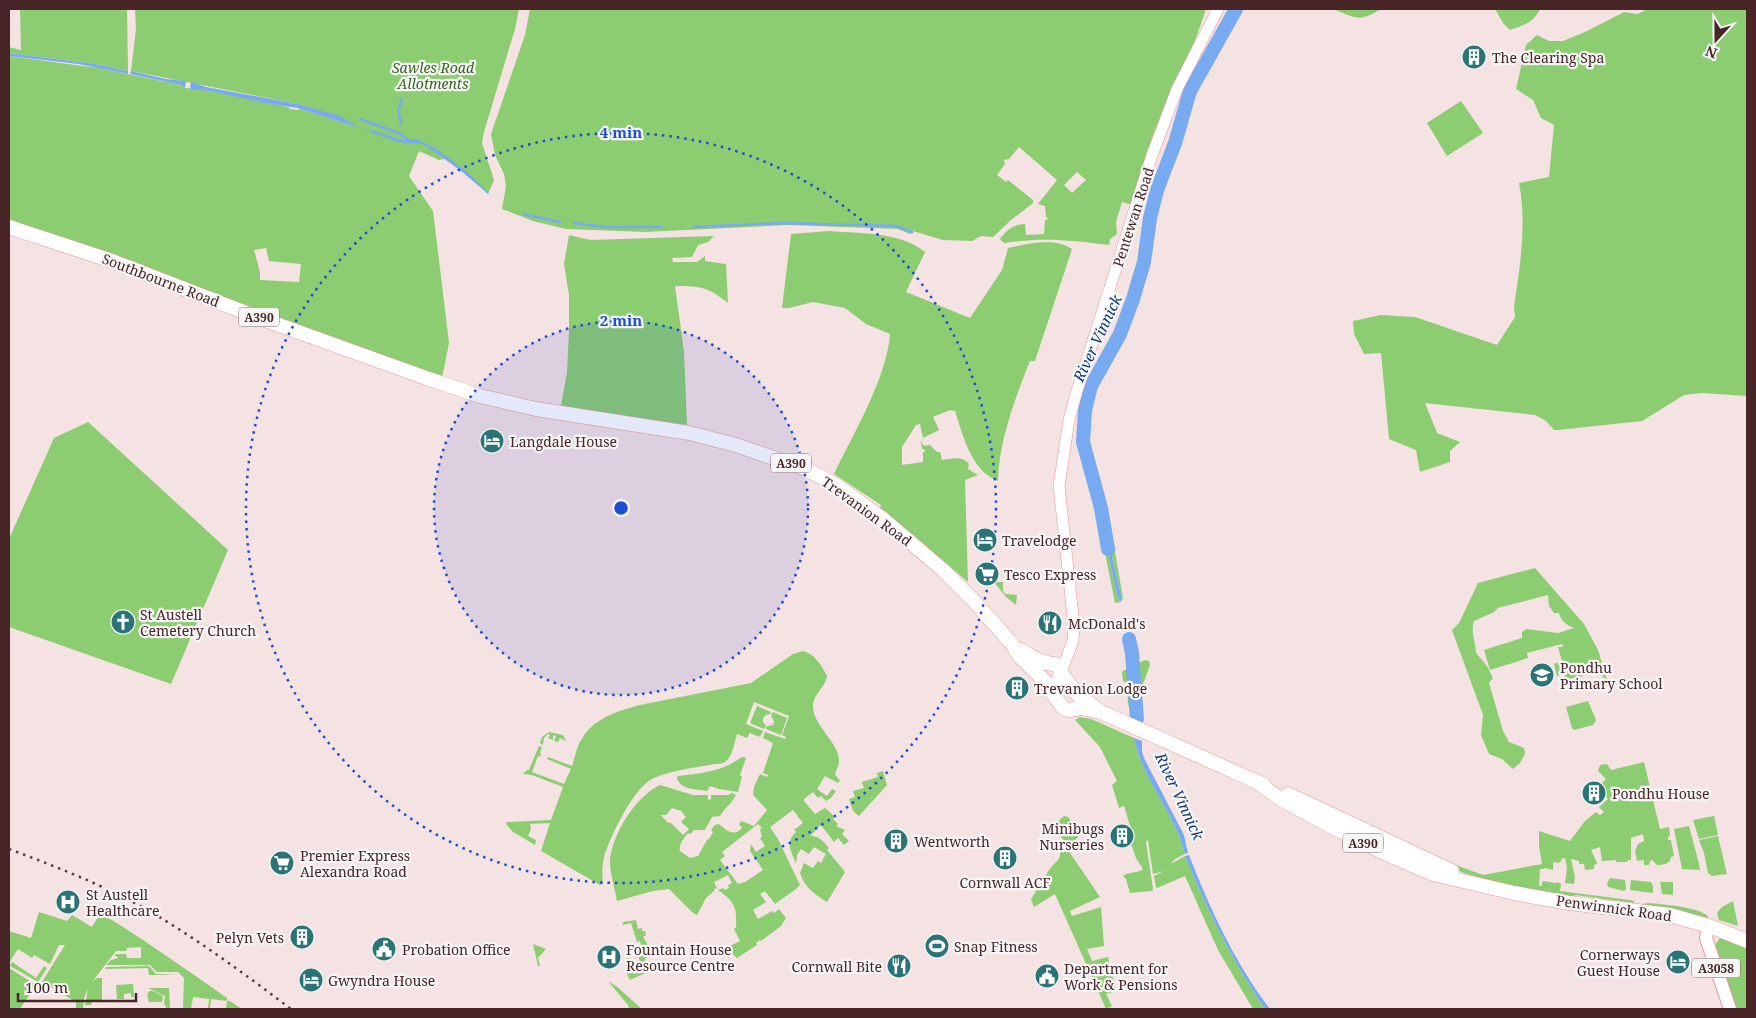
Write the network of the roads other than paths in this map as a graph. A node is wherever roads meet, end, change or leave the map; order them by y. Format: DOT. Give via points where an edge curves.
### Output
graph roads {
  1 [pos="1218,9"];
  2 [pos="9,227"];
  3 [pos="510,403"];
  4 [pos="1012,644"];
  5 [pos="1056,668"];
  6 [pos="1044,679"];
  7 [pos="1076,698"];
  8 [pos="1354,832"];
  9 [pos="1478,884"];
  10 [pos="1708,926"];
  11 [pos="1747,941"];
  12 [pos="1730,1009"];
  1 -- 5 [label="main road, Pentewan Road" via="1177,89 1152,156 1076,391 1060,486 1070,572 1073,641"];
  2 -- 3 [label="highway, Southbourne Road / A390" via="121,264 428,379"];
  3 -- 4 [label="highway, Trevanion Road / A390" via="689,433 808,470 836,485 911,542 974,601"];
  4 -- 5 [label="highway, A390"];
  4 -- 6 [label="highway, A390" via="1020,657"];
  5 -- 6 [label="highway" via="1042,670"];
  5 -- 7 [label="highway, A390"];
  6 -- 7 [label="highway, A390" via="1059,702 1062,692 1068,690"];
  7 -- 8 [label="highway, Penwinnick Road / A390" via="1288,794"];
  8 -- 9 [label="highway, Penwinnick Road / A390"];
  8 -- 9 [label="highway, Penwinnick Road / A390" via="1391,856 1434,874"];
  9 -- 10 [label="highway, Penwinnick Road / A390" via="1569,902 1670,915"];
  10 -- 11 [label="highway, Penwinnick Road / A390"];
  10 -- 12 [label="main road, A3058" via="1706,938"];
}
